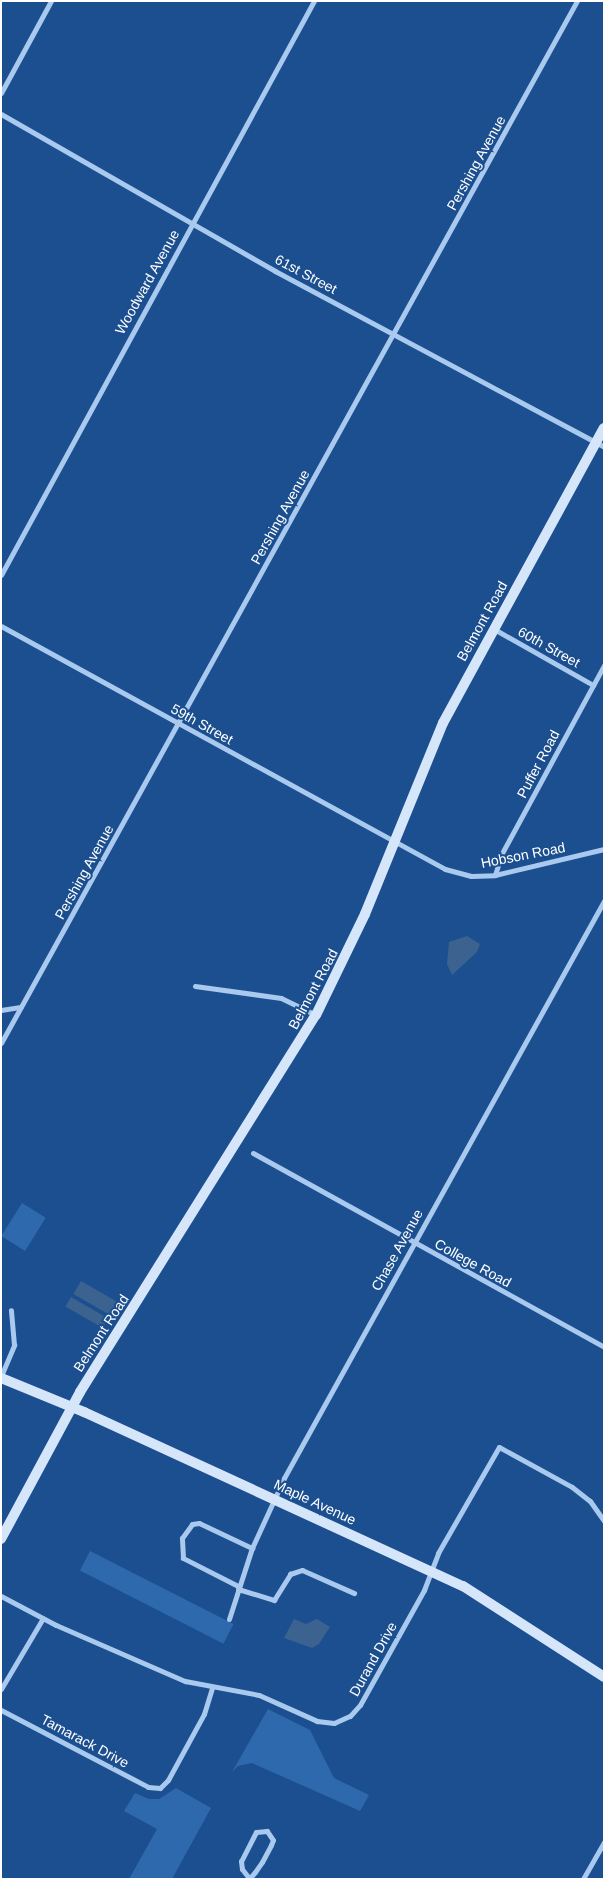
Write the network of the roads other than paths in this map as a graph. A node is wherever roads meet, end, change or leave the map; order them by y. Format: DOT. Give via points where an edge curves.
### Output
graph roads {
  1 [pos="51,1"];
  2 [pos="314,1"];
  3 [pos="577,1"];
  4 [pos="1,93"];
  5 [pos="1,114"];
  6 [pos="193,222"];
  7 [pos="395,333"];
  8 [pos="604,428"];
  9 [pos="600,445"];
  10 [pos="1,575"];
  11 [pos="1,626"];
  12 [pos="493,629"];
  13 [pos="604,665"];
  14 [pos="593,684"];
  15 [pos="179,724"];
  16 [pos="393,842"];
  17 [pos="604,849"];
  18 [pos="495,875"];
  19 [pos="604,901"];
  20 [pos="195,986"];
  21 [pos="21,1007"];
  22 [pos="1,1010"];
  23 [pos="316,1015"];
  24 [pos="1,1043"];
  25 [pos="253,1154"];
  26 [pos="414,1243"];
  27 [pos="11,1310"];
  28 [pos="604,1347"];
  29 [pos="1,1377"];
  30 [pos="71,1406"];
  31 [pos="274,1498"];
  32 [pos="604,1521"];
  33 [pos="1,1539"];
  34 [pos="252,1548"];
  35 [pos="432,1571"];
  36 [pos="238,1588"];
  37 [pos="354,1593"];
  38 [pos="1,1596"];
  39 [pos="43,1618"];
  40 [pos="229,1619"];
  41 [pos="604,1677"];
  42 [pos="212,1688"];
  43 [pos="1,1689"];
  44 [pos="1,1710"];
  45 [pos="604,1842"];
  46 [pos="249,1878"];
  47 [pos="583,1879"];
  1 -- 4 [label="street"];
  2 -- 6 [label="street, Woodward Avenue"];
  3 -- 7 [label="street, Pershing Avenue"];
  5 -- 6 [label="street, 61st Street"];
  6 -- 7 [label="street, 61st Street" via="275,271"];
  6 -- 10 [label="street, Woodward Avenue"];
  7 -- 9 [label="street, 61st Street"];
  7 -- 15 [label="street, Pershing Avenue"];
  8 -- 9 [label="main road, Belmont Road"];
  9 -- 12 [label="main road, Belmont Road"];
  11 -- 15 [label="street, 59th Street"];
  12 -- 14 [label="street, 60th Street"];
  12 -- 16 [label="main road, Belmont Road" via="424,763"];
  13 -- 14 [label="street, Puffer Road"];
  14 -- 18 [label="street, Puffer Road" via="501,855"];
  15 -- 16 [label="street, 59th Street"];
  15 -- 21 [label="street, Pershing Avenue"];
  16 -- 18 [label="street, Hobson Road" via="456,873"];
  16 -- 23 [label="main road, Belmont Road" via="352,944"];
  17 -- 18 [label="street, Hobson Road"];
  19 -- 26 [label="street, Chase Avenue"];
  20 -- 23 [label="street" via="281,998"];
  21 -- 22 [label="street"];
  21 -- 24 [label="street, Pershing Avenue"];
  23 -- 30 [label="main road, Belmont Road"];
  25 -- 26 [label="street, College Road"];
  26 -- 28 [label="street, College Road"];
  26 -- 31 [label="street, Chase Avenue"];
  27 -- 29 [label="street" via="15,1326 14,1345"];
  29 -- 30 [label="main road, Maple Avenue"];
  30 -- 31 [label="main road, Maple Avenue"];
  30 -- 33 [label="main road, Belmont Road"];
  31 -- 34 [label="street, Chase Avenue"];
  31 -- 35 [label="main road, Maple Avenue"];
  32 -- 35 [label="street, Durand Drive" via="590,1501 572,1487 498,1447 438,1553"];
  34 -- 36 [label="street, Chase Avenue"];
  34 -- 36 [label="street" via="200,1523 192,1524 180,1546 182,1558"];
  35 -- 41 [label="main road, Maple Avenue" via="500,1606"];
  35 -- 42 [label="street, Durand Drive" via="366,1696 356,1711 346,1718 334,1722 317,1721 259,1695"];
  36 -- 37 [label="street" via="274,1600 288,1576 297,1570"];
  36 -- 40 [label="street, Chase Avenue"];
  38 -- 39 [label="street, Durand Drive"];
  39 -- 42 [label="street, Durand Drive" via="185,1681"];
  39 -- 43 [label="street"];
  42 -- 44 [label="street, Tamarack Drive" via="204,1714 168,1780 160,1788 148,1787"];
  45 -- 47 [label="street"];
  46 -- 46 [label="street" via="273,1840 267,1831 256,1832 241,1861 242,1869"];
}
